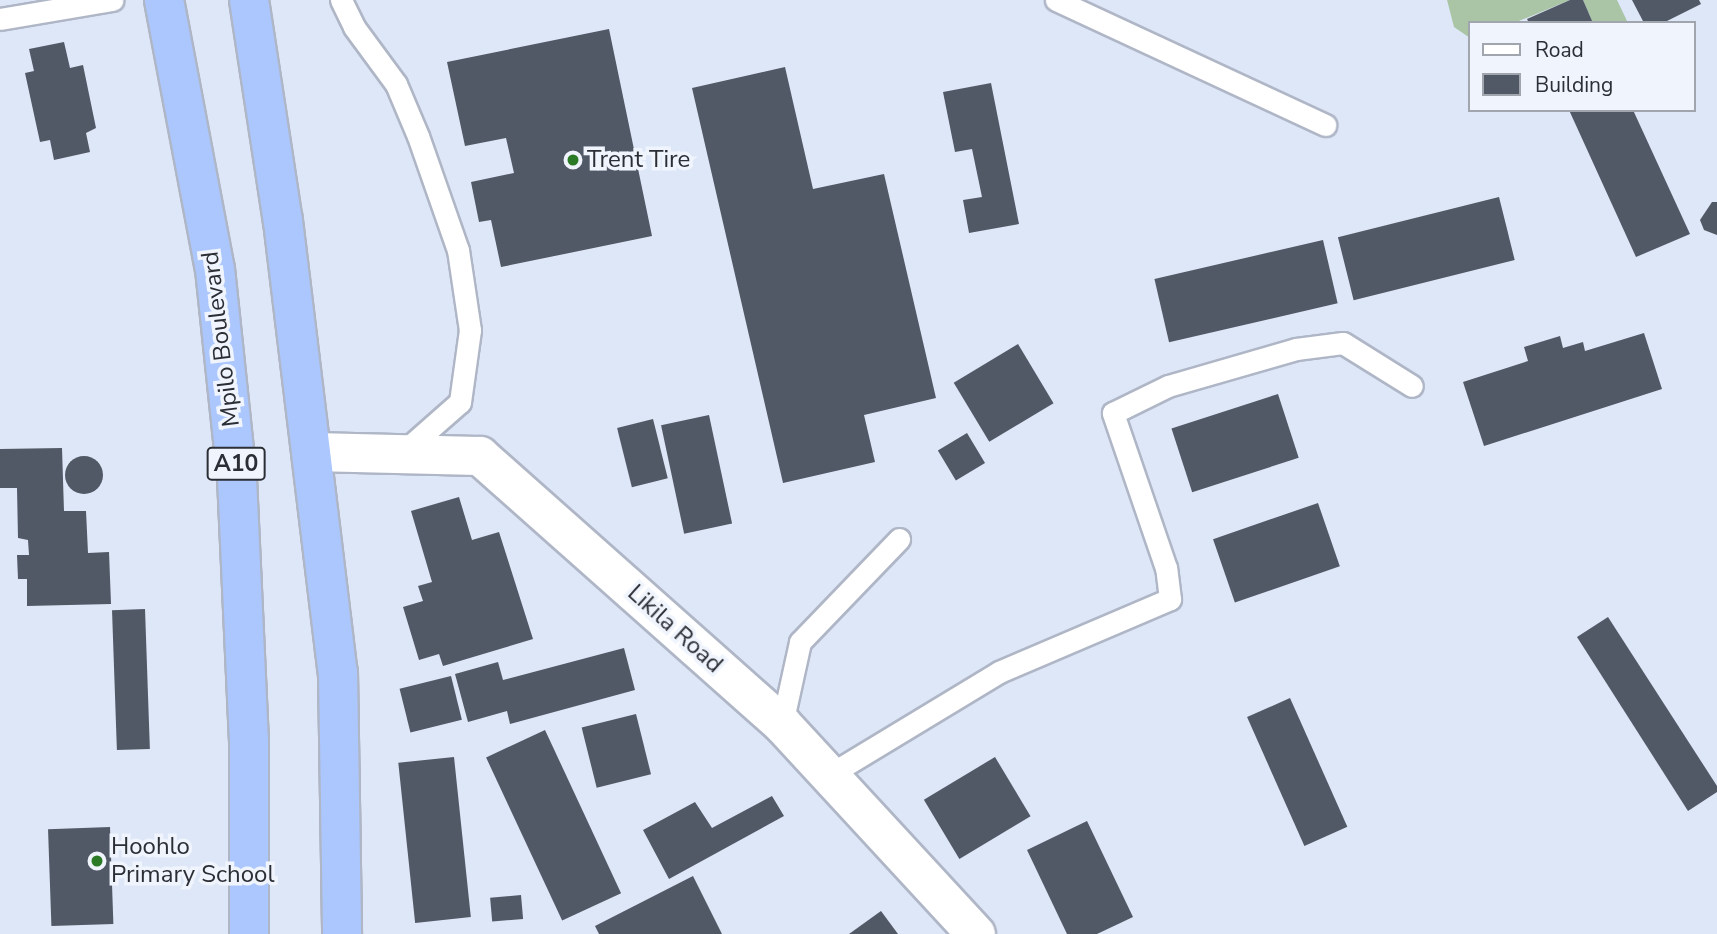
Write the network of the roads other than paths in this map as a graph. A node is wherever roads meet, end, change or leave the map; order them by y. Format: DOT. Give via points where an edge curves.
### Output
graph roads {
  1 [pos="113,0"];
  2 [pos="164,0"];
  3 [pos="249,0"];
  4 [pos="341,0"];
  5 [pos="1056,0"];
  6 [pos="0,19"];
  7 [pos="1325,125"];
  8 [pos="1412,386"];
  9 [pos="312,452"];
  10 [pos="401,454"];
  11 [pos="899,539"];
  12 [pos="782,724"];
  13 [pos="829,775"];
  14 [pos="248,934"];
  15 [pos="342,934"];
  16 [pos="976,934"];
  1 -- 6 [label="lane"];
  2 -- 14 [label="highway, Mpilo Boulevard / A10" via="215,270 237,478 248,739"];
  3 -- 9 [label="highway"];
  4 -- 10 [label="lane" via="354,27 396,84 418,136 458,250 470,330 460,402"];
  5 -- 7 [label="lane"];
  8 -- 13 [label="lane" via="1343,343 1296,349 1168,386 1113,413 1166,568 1170,599 999,672"];
  9 -- 10 [label="street, Likila Road"];
  9 -- 15 [label="highway" via="338,673"];
  10 -- 12 [label="street, Likila Road" via="480,456"];
  11 -- 12 [label="lane" via="800,642"];
  12 -- 13 [label="street, Likila Road"];
  13 -- 16 [label="street, Likila Road"];
}
